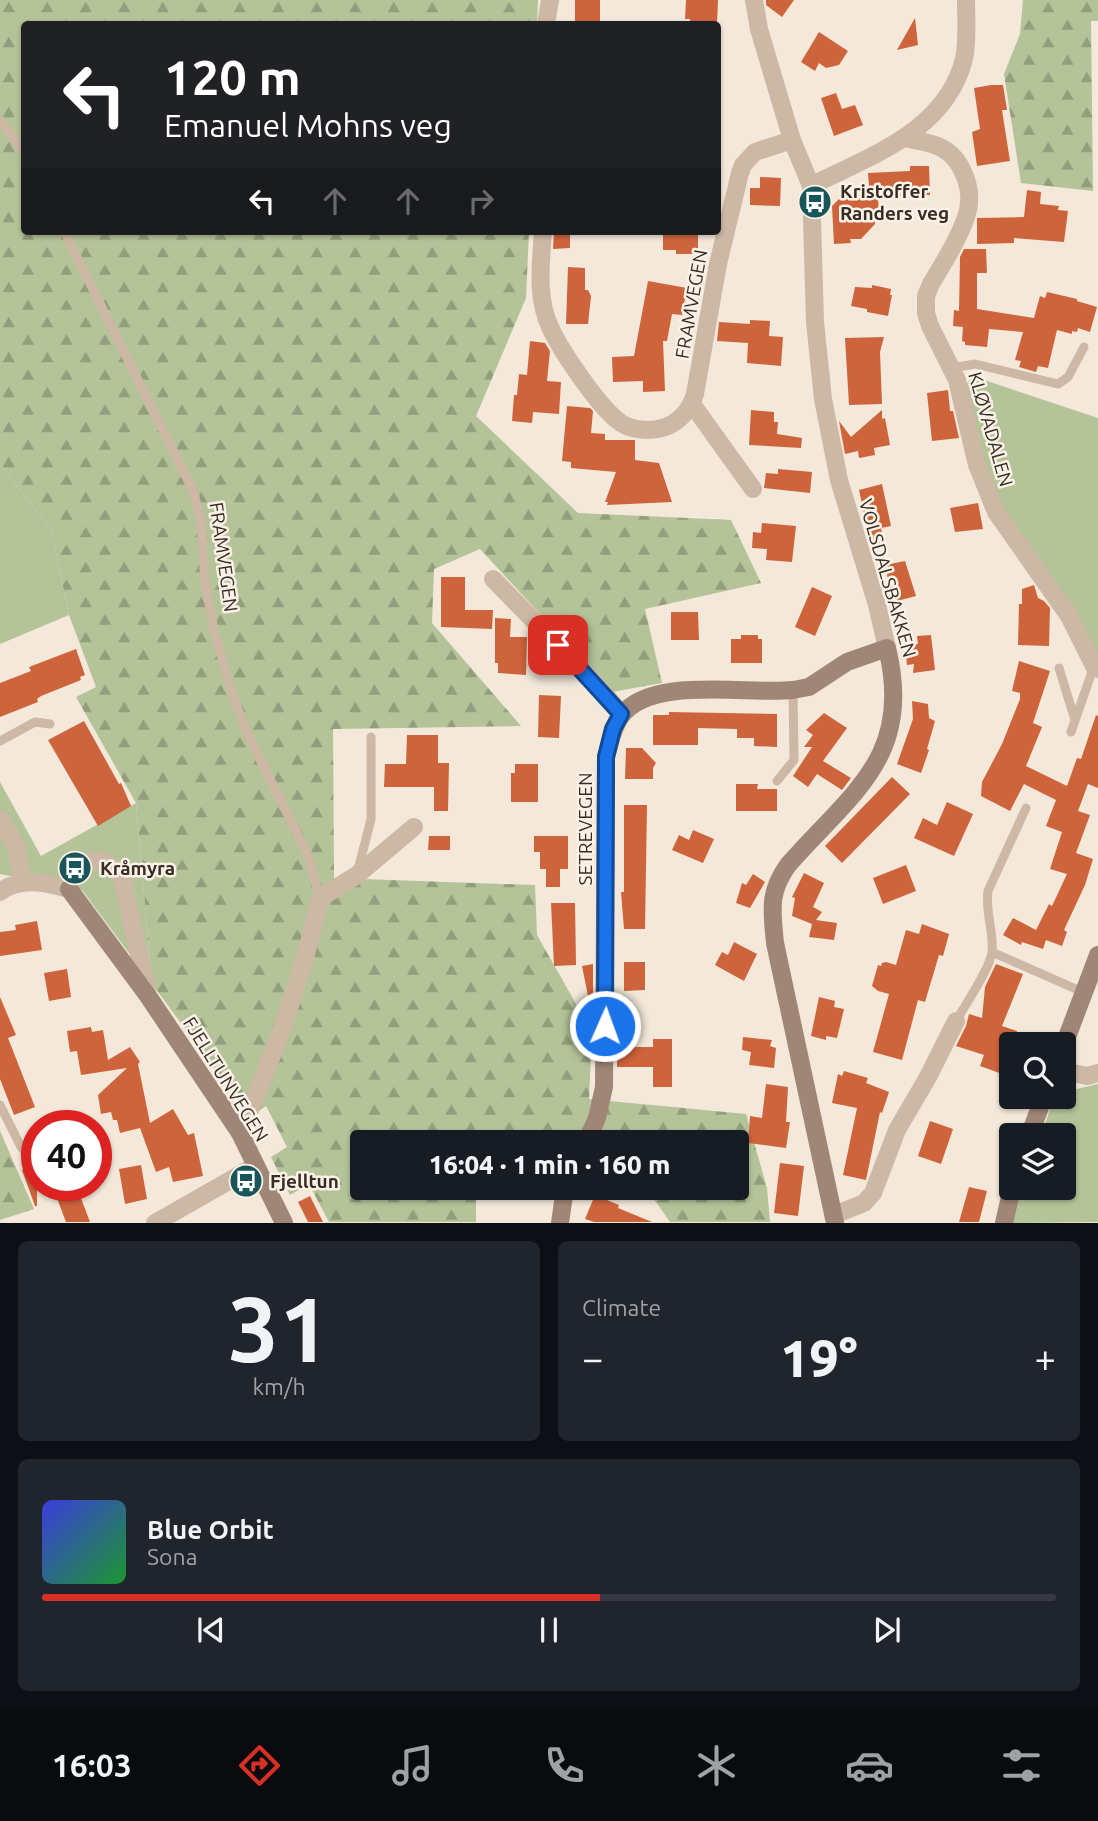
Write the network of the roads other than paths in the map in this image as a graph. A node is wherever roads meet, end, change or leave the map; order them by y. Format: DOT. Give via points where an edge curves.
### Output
graph roads {
  1 [pos="550,0"];
  2 [pos="754,0"];
  3 [pos="966,0"];
  4 [pos="546,21"];
  5 [pos="0,120"];
  6 [pos="905,138"];
  7 [pos="792,139"];
  8 [pos="21,149"];
  9 [pos="811,186"];
  10 [pos="66,235"];
  11 [pos="542,235"];
  12 [pos="1084,347"];
  13 [pos="952,368"];
  14 [pos="692,404"];
  15 [pos="752,489"];
  16 [pos="493,579"];
  17 [pos="887,648"];
  18 [pos="1096,667"];
  19 [pos="1059,668"];
  20 [pos="793,691"];
  21 [pos="621,714"];
  22 [pos="1075,720"];
  23 [pos="50,724"];
  24 [pos="1071,732"];
  25 [pos="371,737"];
  26 [pos="0,741"];
  27 [pos="777,781"];
  28 [pos="1026,808"];
  29 [pos="0,818"];
  30 [pos="414,827"];
  31 [pos="357,875"];
  32 [pos="23,883"];
  33 [pos="69,889"];
  34 [pos="0,892"];
  35 [pos="320,898"];
  36 [pos="992,952"];
  37 [pos="1098,955"];
  38 [pos="1084,993"];
  39 [pos="148,996"];
  40 [pos="956,1021"];
  41 [pos="1069,1032"];
  42 [pos="1098,1073"];
  43 [pos="1076,1074"];
  44 [pos="0,1105"];
  45 [pos="592,1130"];
  46 [pos="240,1133"];
  47 [pos="21,1148"];
  48 [pos="255,1166"];
  49 [pos="564,1200"];
  50 [pos="1009,1200"];
  51 [pos="834,1219"];
  52 [pos="155,1223"];
  53 [pos="284,1223"];
  54 [pos="561,1223"];
  55 [pos="1004,1223"];
  1 -- 4 [label="street"];
  2 -- 7 [label="street, VOLSDALSBAKKEN"];
  3 -- 6 [label="street" via="964,59 952,91 932,117"];
  5 -- 8 [label="lane"];
  6 -- 9 [label="street"];
  6 -- 13 [label="street, KLØVADALEN" via="949,153 963,173 968,191 968,211 926,296 930,326"];
  7 -- 9 [label="street, VOLSDALSBAKKEN"];
  7 -- 14 [label="street, FRAMVEGEN" via="755,152 743,165 718,264"];
  9 -- 17 [label="street, VOLSDALSBAKKEN" via="815,322 823,398 844,499"];
  10 -- 35 [label="lane, FRAMVEGEN" via="194,493 205,583 230,687 246,731 308,855"];
  11 -- 14 [label="street" via="542,296 550,327 607,411 630,428 657,429 675,422"];
  12 -- 13 [label="lane" via="1068,377 1058,384 975,364"];
  13 -- 18 [label="street, KLØVADALEN" via="977,465 996,512 1069,616"];
  14 -- 15 [label="street"];
  16 -- 21 [label="street"];
  17 -- 20 [label="street" via="847,662 809,687"];
  17 -- 51 [label="street, VOLSDALSBAKKEN" via="893,672 893,713 879,761 849,801 788,865 771,900 775,943"];
  18 -- 22 [label="lane"];
  19 -- 22 [label="lane"];
  20 -- 21 [label="street" via="664,692 642,699"];
  20 -- 27 [label="lane" via="793,760"];
  21 -- 45 [label="street, SETREVEGEN" via="606,757 604,1087"];
  22 -- 24 [label="lane"];
  23 -- 26 [label="lane" via="35,722"];
  25 -- 31 [label="lane" via="371,819"];
  28 -- 36 [label="lane" via="988,891"];
  29 -- 32 [label="street" via="16,846"];
  30 -- 31 [label="street"];
  31 -- 35 [label="street"];
  32 -- 33 [label="street"];
  32 -- 34 [label="street"];
  33 -- 39 [label="street, FJELLTUNVEGEN"];
  33 -- 39 [label="street, FJELLTUNVEGEN" via="72,875 83,863 103,861 115,867 126,892"];
  35 -- 46 [label="street" via="296,991"];
  36 -- 38 [label="lane"];
  36 -- 40 [label="lane"];
  37 -- 38 [label="street"];
  38 -- 41 [label="street"];
  39 -- 46 [label="street, FJELLTUNVEGEN"];
  40 -- 51 [label="street, VOLSDALSBAKKEN" via="897,1130 873,1192 864,1203"];
  42 -- 43 [label="street"];
  44 -- 47 [label="lane"];
  46 -- 48 [label="street, FJELLTUNVEGEN"];
  48 -- 52 [label="street"];
  48 -- 53 [label="street, FJELLTUNVEGEN"];
  49 -- 54 [label="street"];
  50 -- 55 [label="street"];
}
